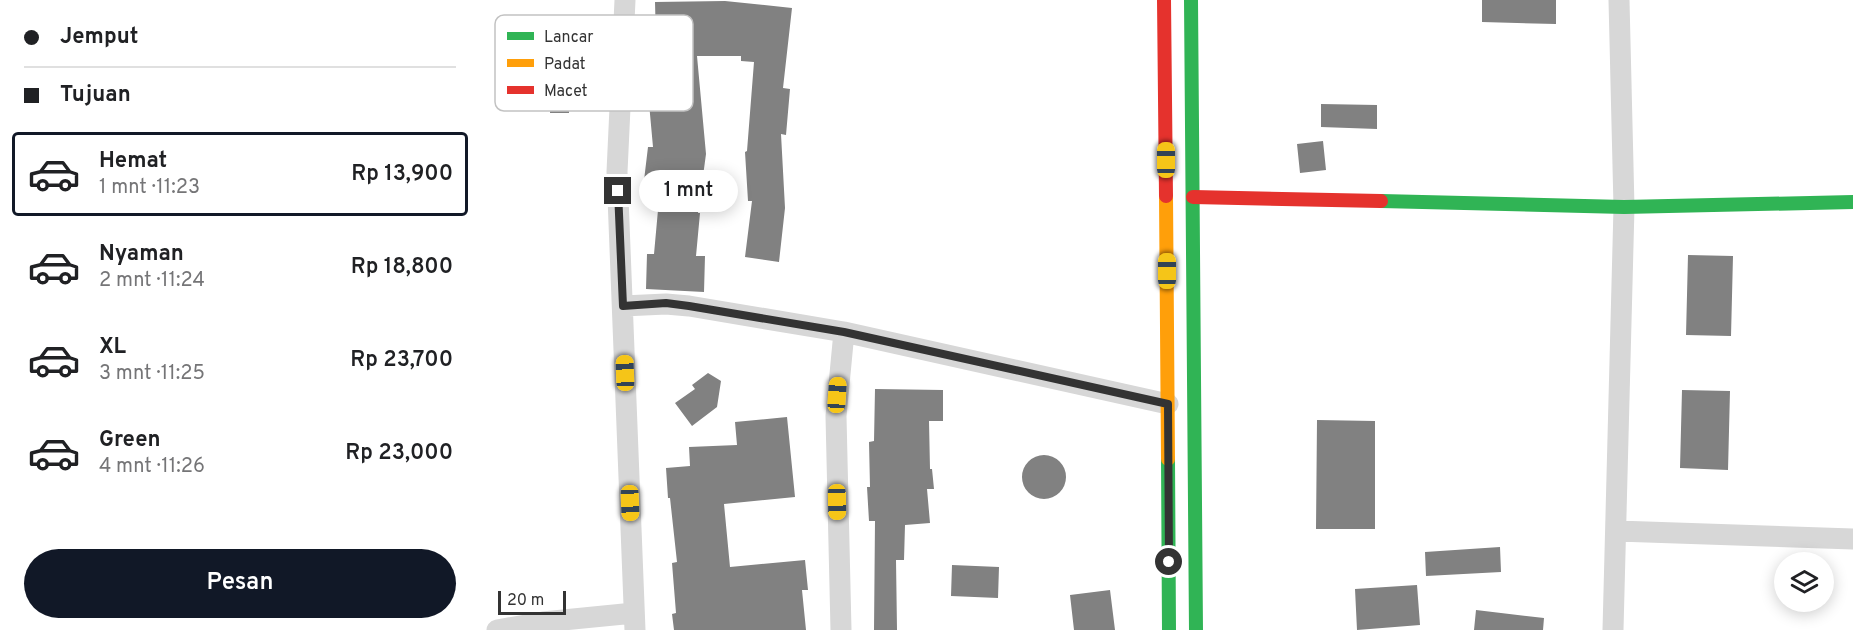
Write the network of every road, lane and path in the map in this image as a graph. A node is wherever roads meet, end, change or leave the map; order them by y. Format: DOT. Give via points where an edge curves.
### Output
graph roads {
  1 [pos="625,0"];
  2 [pos="1164,0"];
  3 [pos="1191,0"];
  4 [pos="1619,0"];
  5 [pos="624,15"];
  6 [pos="620,111"];
  7 [pos="1193,197"];
  8 [pos="1853,202"];
  9 [pos="1624,207"];
  10 [pos="623,306"];
  11 [pos="844,332"];
  12 [pos="1168,404"];
  13 [pos="1617,531"];
  14 [pos="1853,539"];
  15 [pos="634,622"];
  16 [pos="497,630"];
  17 [pos="841,630"];
  18 [pos="1169,630"];
  19 [pos="1196,630"];
  20 [pos="1613,630"];
  1 -- 5 [label="street"];
  2 -- 12 [label="main road"];
  3 -- 7 [label="main road"];
  4 -- 9 [label="street"];
  6 -- 10 [label="street" via="617,172"];
  7 -- 9 [label="main road"];
  7 -- 19 [label="main road"];
  8 -- 9 [label="main road"];
  9 -- 13 [label="street"];
  10 -- 11 [label="street" via="666,303"];
  10 -- 15 [label="street"];
  11 -- 12 [label="street"];
  11 -- 17 [label="street" via="836,416"];
  12 -- 18 [label="main road"];
  13 -- 14 [label="street"];
  13 -- 20 [label="street"];
  15 -- 16 [label="street" via="543,622"];
}
